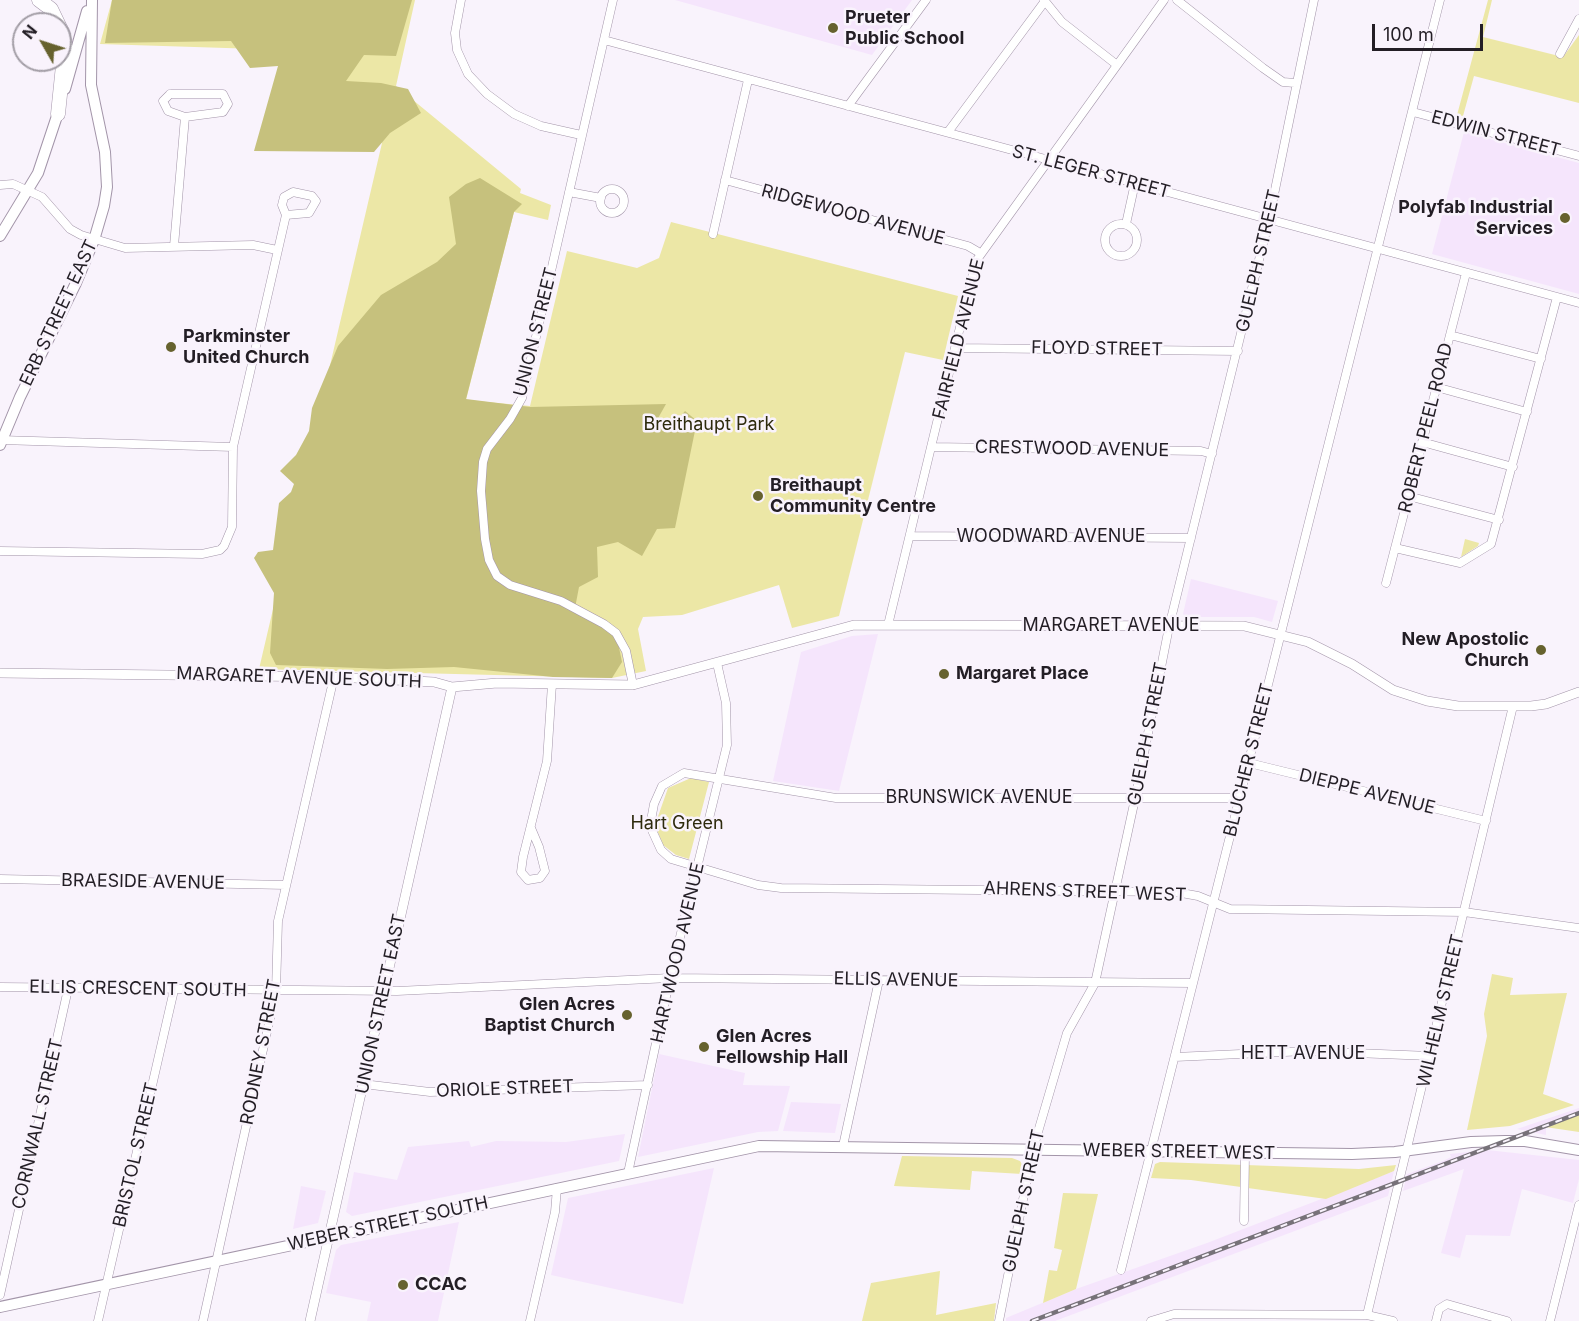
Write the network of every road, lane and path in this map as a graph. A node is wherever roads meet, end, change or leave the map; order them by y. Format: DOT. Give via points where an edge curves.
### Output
graph roads {
  1 [pos="39,0"];
  2 [pos="91,0"];
  3 [pos="461,0"];
  4 [pos="613,0"];
  5 [pos="926,0"];
  6 [pos="1164,0"];
  7 [pos="1177,0"];
  8 [pos="1314,0"];
  9 [pos="1440,0"];
  10 [pos="1044,1"];
  11 [pos="1579,19"];
  12 [pos="604,40"];
  13 [pos="1560,54"];
  14 [pos="1117,65"];
  15 [pos="748,80"];
  16 [pos="1296,83"];
  17 [pos="848,106"];
  18 [pos="1413,112"];
  19 [pos="58,114"];
  20 [pos="185,117"];
  21 [pos="948,132"];
  22 [pos="581,135"];
  23 [pos="1579,156"];
  24 [pos="1048,160"];
  25 [pos="725,180"];
  26 [pos="1135,183"];
  27 [pos="0,185"];
  28 [pos="29,190"];
  29 [pos="569,192"];
  30 [pos="601,198"];
  31 [pos="286,215"];
  32 [pos="1269,219"];
  33 [pos="1126,224"];
  34 [pos="712,234"];
  35 [pos="0,236"];
  36 [pos="94,240"];
  37 [pos="174,246"];
  38 [pos="277,250"];
  39 [pos="1379,250"];
  40 [pos="980,253"];
  41 [pos="1466,273"];
  42 [pos="1557,297"];
  43 [pos="1579,303"];
  44 [pos="1450,335"];
  45 [pos="955,348"];
  46 [pos="1238,351"];
  47 [pos="1541,359"];
  48 [pos="1436,387"];
  49 [pos="1527,412"];
  50 [pos="0,442"];
  51 [pos="1422,442"];
  52 [pos="233,447"];
  53 [pos="932,447"];
  54 [pos="1212,454"];
  55 [pos="1513,467"];
  56 [pos="1408,496"];
  57 [pos="1499,520"];
  58 [pos="910,537"];
  59 [pos="1191,538"];
  60 [pos="1395,548"];
  61 [pos="0,551"];
  62 [pos="1386,583"];
  63 [pos="888,625"];
  64 [pos="1168,627"];
  65 [pos="1280,634"];
  66 [pos="717,663"];
  67 [pos="0,673"];
  68 [pos="334,676"];
  69 [pos="552,684"];
  70 [pos="633,685"];
  71 [pos="452,687"];
  72 [pos="1579,692"];
  73 [pos="1513,706"];
  74 [pos="1249,764"];
  75 [pos="720,779"];
  76 [pos="1239,798"];
  77 [pos="1136,799"];
  78 [pos="1486,821"];
  79 [pos="531,828"];
  80 [pos="697,868"];
  81 [pos="0,879"];
  82 [pos="286,885"];
  83 [pos="1116,889"];
  84 [pos="1213,902"];
  85 [pos="1464,912"];
  86 [pos="1579,927"];
  87 [pos="670,978"];
  88 [pos="879,980"];
  89 [pos="600,981"];
  90 [pos="1192,982"];
  91 [pos="1095,983"];
  92 [pos="0,987"];
  93 [pos="68,989"];
  94 [pos="174,990"];
  95 [pos="276,991"];
  96 [pos="382,991"];
  97 [pos="1430,1056"];
  98 [pos="1175,1057"];
  99 [pos="363,1084"];
  100 [pos="648,1085"];
  101 [pos="777,1144"];
  102 [pos="843,1146"];
  103 [pos="1033,1149"];
  104 [pos="1579,1150"];
  105 [pos="1151,1151"];
  106 [pos="1406,1151"];
  107 [pos="1245,1154"];
  108 [pos="628,1173"];
  109 [pos="557,1188"];
  110 [pos="1579,1205"];
  111 [pos="1244,1221"];
  112 [pos="329,1235"];
  113 [pos="217,1260"];
  114 [pos="1121,1270"];
  115 [pos="107,1284"];
  116 [pos="0,1295"];
  117 [pos="0,1307"];
  118 [pos="1367,1315"];
  119 [pos="1162,1318"];
  120 [pos="1323,1318"];
  121 [pos="98,1321"];
  122 [pos="203,1321"];
  123 [pos="310,1321"];
  124 [pos="530,1321"];
  125 [pos="999,1321"];
  126 [pos="1150,1321"];
  127 [pos="1393,1321"];
  128 [pos="1436,1321"];
  129 [pos="1507,1321"];
  130 [pos="1550,1321"];
  1 -- 19 [label="highway" via="51,9 63,34"];
  2 -- 19 [label="main road"];
  2 -- 36 [label="main road, ERB STREET EAST" via="91,85 105,152 107,187"];
  3 -- 22 [label="street" via="457,50 468,74 486,94 514,114 541,126"];
  4 -- 12 [label="street, UNION STREET"];
  5 -- 17 [label="street"];
  6 -- 14 [label="street, FAIRFIELD AVENUE"];
  7 -- 16 [label="street" via="1283,82"];
  8 -- 16 [label="street, GUELPH STREET"];
  9 -- 18 [label="street, BLUCHER STREET"];
  10 -- 14 [label="street" via="1062,22"];
  10 -- 21 [label="street"];
  11 -- 13 [label="street"];
  12 -- 15 [label="street, ST. LEGER STREET"];
  12 -- 22 [label="street, UNION STREET"];
  14 -- 24 [label="street, FAIRFIELD AVENUE"];
  15 -- 17 [label="street, ST. LEGER STREET"];
  15 -- 25 [label="street"];
  16 -- 32 [label="street, GUELPH STREET"];
  17 -- 21 [label="street, ST. LEGER STREET"];
  18 -- 23 [label="street, EDWIN STREET"];
  18 -- 39 [label="street, BLUCHER STREET"];
  19 -- 28 [label="main road"];
  20 -- 20 [label="street" via="223,112 228,104 223,94 170,94 163,101 168,111"];
  20 -- 37 [label="street"];
  21 -- 24 [label="street, ST. LEGER STREET"];
  22 -- 29 [label="street, UNION STREET"];
  24 -- 26 [label="street, ST. LEGER STREET"];
  24 -- 40 [label="street, FAIRFIELD AVENUE"];
  25 -- 34 [label="street"];
  25 -- 40 [label="street, RIDGEWOOD AVENUE" via="968,246"];
  26 -- 32 [label="street, ST. LEGER STREET"];
  26 -- 33 [label="street"];
  27 -- 28 [label="street" via="13,184"];
  28 -- 35 [label="main road"];
  28 -- 36 [label="street" via="48,201 70,229"];
  29 -- 30 [label="street"];
  29 -- 70 [label="street, UNION STREET" via="522,398 494,438 483,462 485,539 497,576 510,585 590,614 616,633 626,651"];
  31 -- 38 [label="street"];
  32 -- 39 [label="street, ST. LEGER STREET"];
  32 -- 46 [label="street, GUELPH STREET"];
  33 -- 33 [label="street" via="1110,228 1106,236 1106,244 1117,256 1125,256 1137,244 1137,236"];
  36 -- 37 [label="street" via="125,248"];
  36 -- 50 [label="main road, ERB STREET EAST"];
  37 -- 38 [label="street" via="253,245"];
  38 -- 52 [label="street"];
  39 -- 41 [label="street, ST. LEGER STREET"];
  39 -- 65 [label="street, BLUCHER STREET"];
  40 -- 45 [label="street, FAIRFIELD AVENUE"];
  41 -- 42 [label="street, ST. LEGER STREET"];
  41 -- 44 [label="street, ROBERT PEEL ROAD"];
  42 -- 43 [label="street, ST. LEGER STREET"];
  42 -- 47 [label="street"];
  44 -- 47 [label="street"];
  44 -- 48 [label="street, ROBERT PEEL ROAD"];
  45 -- 46 [label="street, FLOYD STREET"];
  45 -- 53 [label="street, FAIRFIELD AVENUE"];
  46 -- 54 [label="street, GUELPH STREET"];
  47 -- 49 [label="street"];
  48 -- 49 [label="street"];
  48 -- 51 [label="street, ROBERT PEEL ROAD"];
  49 -- 55 [label="street"];
  50 -- 52 [label="street"];
  51 -- 55 [label="street"];
  51 -- 56 [label="street, ROBERT PEEL ROAD"];
  52 -- 61 [label="street" via="230,538 220,550 202,554"];
  53 -- 54 [label="street, CRESTWOOD AVENUE"];
  53 -- 58 [label="street, FAIRFIELD AVENUE"];
  54 -- 59 [label="street, GUELPH STREET"];
  55 -- 57 [label="street"];
  56 -- 57 [label="street"];
  56 -- 60 [label="street, ROBERT PEEL ROAD"];
  57 -- 60 [label="street" via="1491,544 1460,563"];
  58 -- 59 [label="street, WOODWARD AVENUE"];
  58 -- 63 [label="street, FAIRFIELD AVENUE"];
  59 -- 64 [label="street, GUELPH STREET"];
  60 -- 62 [label="street, ROBERT PEEL ROAD"];
  63 -- 64 [label="street, MARGARET AVENUE"];
  63 -- 66 [label="street, MARGARET AVENUE" via="840,627"];
  64 -- 65 [label="street, MARGARET AVENUE" via="1244,626"];
  64 -- 77 [label="street, GUELPH STREET"];
  65 -- 73 [label="street, MARGARET AVENUE" via="1308,642 1393,690 1427,701 1458,706"];
  65 -- 74 [label="street, BLUCHER STREET"];
  66 -- 70 [label="street, MARGARET AVENUE"];
  66 -- 75 [label="street, HARTWOOD AVENUE" via="726,703 727,745"];
  67 -- 68 [label="street, MARGARET AVENUE SOUTH"];
  68 -- 71 [label="street, MARGARET AVENUE SOUTH" via="434,682"];
  68 -- 82 [label="street, RODNEY STREET"];
  69 -- 70 [label="street, MARGARET AVENUE SOUTH"];
  69 -- 71 [label="street, MARGARET AVENUE SOUTH"];
  69 -- 79 [label="street" via="547,760"];
  71 -- 96 [label="street, UNION STREET EAST"];
  72 -- 73 [label="street, MARGARET AVENUE" via="1546,704"];
  73 -- 78 [label="street, WILHELM STREET"];
  74 -- 76 [label="street, BLUCHER STREET"];
  74 -- 78 [label="street, DIEPPE AVENUE"];
  75 -- 77 [label="street, BRUNSWICK AVENUE" via="836,798"];
  75 -- 80 [label="street, HARTWOOD AVENUE"];
  75 -- 80 [label="street, BRUNSWICK AVENUE" via="684,773 662,786 654,804 650,826 661,850 671,859"];
  76 -- 77 [label="street, BRUNSWICK AVENUE"];
  76 -- 84 [label="street, BLUCHER STREET"];
  77 -- 83 [label="street, GUELPH STREET"];
  78 -- 85 [label="street, WILHELM STREET"];
  79 -- 79 [label="street" via="521,872 528,880 540,878 545,871"];
  80 -- 83 [label="street, AHRENS STREET WEST" via="781,888"];
  80 -- 87 [label="street, HARTWOOD AVENUE"];
  81 -- 82 [label="street, BRAESIDE AVENUE"];
  82 -- 95 [label="street, RODNEY STREET" via="278,921"];
  83 -- 84 [label="street, AHRENS STREET WEST" via="1176,892"];
  83 -- 91 [label="street, GUELPH STREET"];
  84 -- 85 [label="street, AHRENS STREET WEST" via="1230,909"];
  84 -- 90 [label="street, BLUCHER STREET"];
  85 -- 86 [label="street, AHRENS STREET WEST"];
  85 -- 97 [label="street, WILHELM STREET"];
  87 -- 88 [label="street, ELLIS AVENUE"];
  87 -- 89 [label="street, ELLIS AVENUE"];
  87 -- 100 [label="street, HARTWOOD AVENUE"];
  88 -- 91 [label="street, ELLIS AVENUE"];
  88 -- 102 [label="street"];
  89 -- 96 [label="street, ELLIS CRESCENT SOUTH"];
  90 -- 91 [label="street, ELLIS AVENUE"];
  90 -- 98 [label="street, BLUCHER STREET"];
  91 -- 103 [label="street, GUELPH STREET" via="1067,1033"];
  92 -- 93 [label="street, ELLIS CRESCENT SOUTH"];
  93 -- 94 [label="street, ELLIS CRESCENT SOUTH"];
  93 -- 116 [label="street, CORNWALL STREET"];
  94 -- 95 [label="street, ELLIS CRESCENT SOUTH"];
  94 -- 115 [label="street, BRISTOL STREET"];
  95 -- 96 [label="street, ELLIS CRESCENT SOUTH"];
  95 -- 113 [label="street, RODNEY STREET"];
  96 -- 99 [label="street, UNION STREET EAST"];
  97 -- 98 [label="street, HETT AVENUE" via="1306,1052"];
  97 -- 106 [label="street, WILHELM STREET"];
  98 -- 105 [label="street, BLUCHER STREET"];
  99 -- 100 [label="street, ORIOLE STREET" via="430,1092"];
  99 -- 112 [label="street, UNION STREET EAST"];
  100 -- 108 [label="street, HARTWOOD AVENUE"];
  101 -- 102 [label="main road, WEBER STREET WEST"];
  101 -- 108 [label="main road, WEBER STREET SOUTH"];
  102 -- 103 [label="main road, WEBER STREET WEST"];
  103 -- 105 [label="main road, WEBER STREET WEST"];
  103 -- 125 [label="street, GUELPH STREET"];
  104 -- 106 [label="main road, WEBER STREET WEST" via="1525,1141 1484,1141"];
  105 -- 107 [label="main road, WEBER STREET WEST"];
  105 -- 114 [label="street, BLUCHER STREET"];
  106 -- 107 [label="main road, WEBER STREET WEST"];
  106 -- 118 [label="street, WILHELM STREET"];
  107 -- 111 [label="street"];
  108 -- 109 [label="main road, WEBER STREET SOUTH"];
  109 -- 112 [label="main road, WEBER STREET SOUTH"];
  109 -- 124 [label="street"];
  110 -- 130 [label="street"];
  112 -- 113 [label="main road, WEBER STREET SOUTH"];
  112 -- 123 [label="street, UNION STREET EAST"];
  113 -- 115 [label="main road, WEBER STREET SOUTH"];
  113 -- 122 [label="street, RODNEY STREET"];
  115 -- 117 [label="main road, WEBER STREET SOUTH"];
  115 -- 121 [label="street, BRISTOL STREET"];
  118 -- 120 [label="street"];
  118 -- 127 [label="street"];
  119 -- 120 [label="street" via="1174,1314"];
  119 -- 126 [label="street"];
  128 -- 129 [label="street" via="1439,1309 1447,1304"];
}
